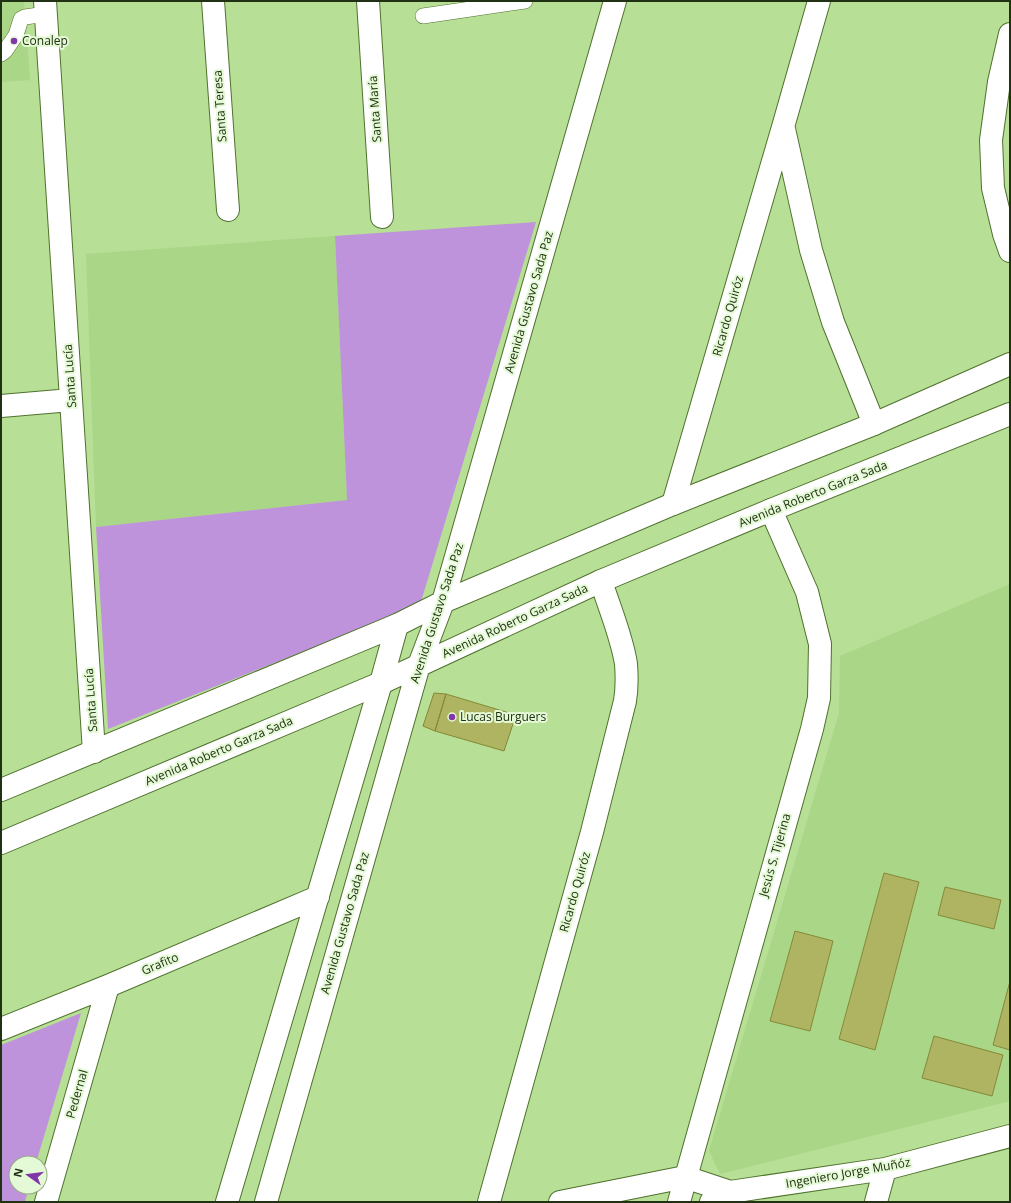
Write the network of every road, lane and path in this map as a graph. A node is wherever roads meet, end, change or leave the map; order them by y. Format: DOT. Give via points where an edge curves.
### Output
graph roads {
  1 [pos="213,1"];
  2 [pos="368,1"];
  3 [pos="525,1"];
  4 [pos="615,1"];
  5 [pos="819,1"];
  6 [pos="45,8"];
  7 [pos="423,16"];
  8 [pos="1010,34"];
  9 [pos="1,54"];
  10 [pos="784,127"];
  11 [pos="228,210"];
  12 [pos="382,217"];
  13 [pos="1010,251"];
  14 [pos="1010,364"];
  15 [pos="71,400"];
  16 [pos="1,406"];
  17 [pos="1010,414"];
  18 [pos="874,424"];
  19 [pos="673,504"];
  20 [pos="771,510"];
  21 [pos="601,581"];
  22 [pos="443,602"];
  23 [pos="397,625"];
  24 [pos="419,665"];
  25 [pos="381,683"];
  26 [pos="94,752"];
  27 [pos="1,790"];
  28 [pos="1,843"];
  29 [pos="318,897"];
  30 [pos="108,986"];
  31 [pos="1,1029"];
  32 [pos="1010,1136"];
  33 [pos="885,1169"];
  34 [pos="686,1177"];
  35 [pos="730,1192"];
  36 [pos="46,1202"];
  37 [pos="227,1202"];
  38 [pos="266,1202"];
  39 [pos="489,1202"];
  40 [pos="560,1202"];
  41 [pos="679,1202"];
  42 [pos="711,1202"];
  43 [pos="876,1202"];
  1 -- 11 [label="street, Santa Teresa"];
  2 -- 12 [label="street, Santa María"];
  3 -- 7 [label="lane"];
  4 -- 22 [label="street, Avenida Gustavo Sada Paz"];
  5 -- 10 [label="street, Ricardo Quiróz"];
  6 -- 9 [label="lane" via="21,19 16,36"];
  6 -- 15 [label="street, Santa Lucía"];
  8 -- 13 [label="street" via="999,82 991,140 993,188"];
  10 -- 18 [label="street, Ricardo Quiróz" via="811,250 833,322"];
  10 -- 19 [label="street, Ricardo Quiróz"];
  14 -- 18 [label="street"];
  15 -- 16 [label="street"];
  15 -- 26 [label="street, Santa Lucía"];
  17 -- 20 [label="street, Avenida Roberto Garza Sada"];
  18 -- 19 [label="street"];
  19 -- 22 [label="street"];
  20 -- 21 [label="street, Avenida Roberto Garza Sada"];
  20 -- 34 [label="street, Jesús S. Tijerina" via="807,592 820,644 819,698"];
  21 -- 24 [label="street, Avenida Roberto Garza Sada"];
  21 -- 39 [label="street, Ricardo Quiróz" via="626,663 625,701 592,832"];
  22 -- 23 [label="street"];
  22 -- 24 [label="street, Avenida Gustavo Sada Paz"];
  23 -- 25 [label="street"];
  23 -- 26 [label="street"];
  24 -- 25 [label="street, Avenida Roberto Garza Sada"];
  24 -- 38 [label="street, Avenida Gustavo Sada Paz"];
  25 -- 28 [label="street, Avenida Roberto Garza Sada"];
  25 -- 29 [label="street"];
  26 -- 27 [label="street"];
  29 -- 30 [label="street, Grafito"];
  29 -- 37 [label="street"];
  30 -- 31 [label="street, Grafito"];
  30 -- 36 [label="street, Pedernal"];
  32 -- 33 [label="street, Ingeniero Jorge Muñóz"];
  33 -- 35 [label="street, Ingeniero Jorge Muñóz"];
  33 -- 43 [label="street"];
  34 -- 35 [label="street, Ingeniero Jorge Muñóz"];
  34 -- 40 [label="street"];
  34 -- 41 [label="street, Jesús S. Tijerina"];
  35 -- 42 [label="street, Ingeniero Jorge Muñóz"];
}
